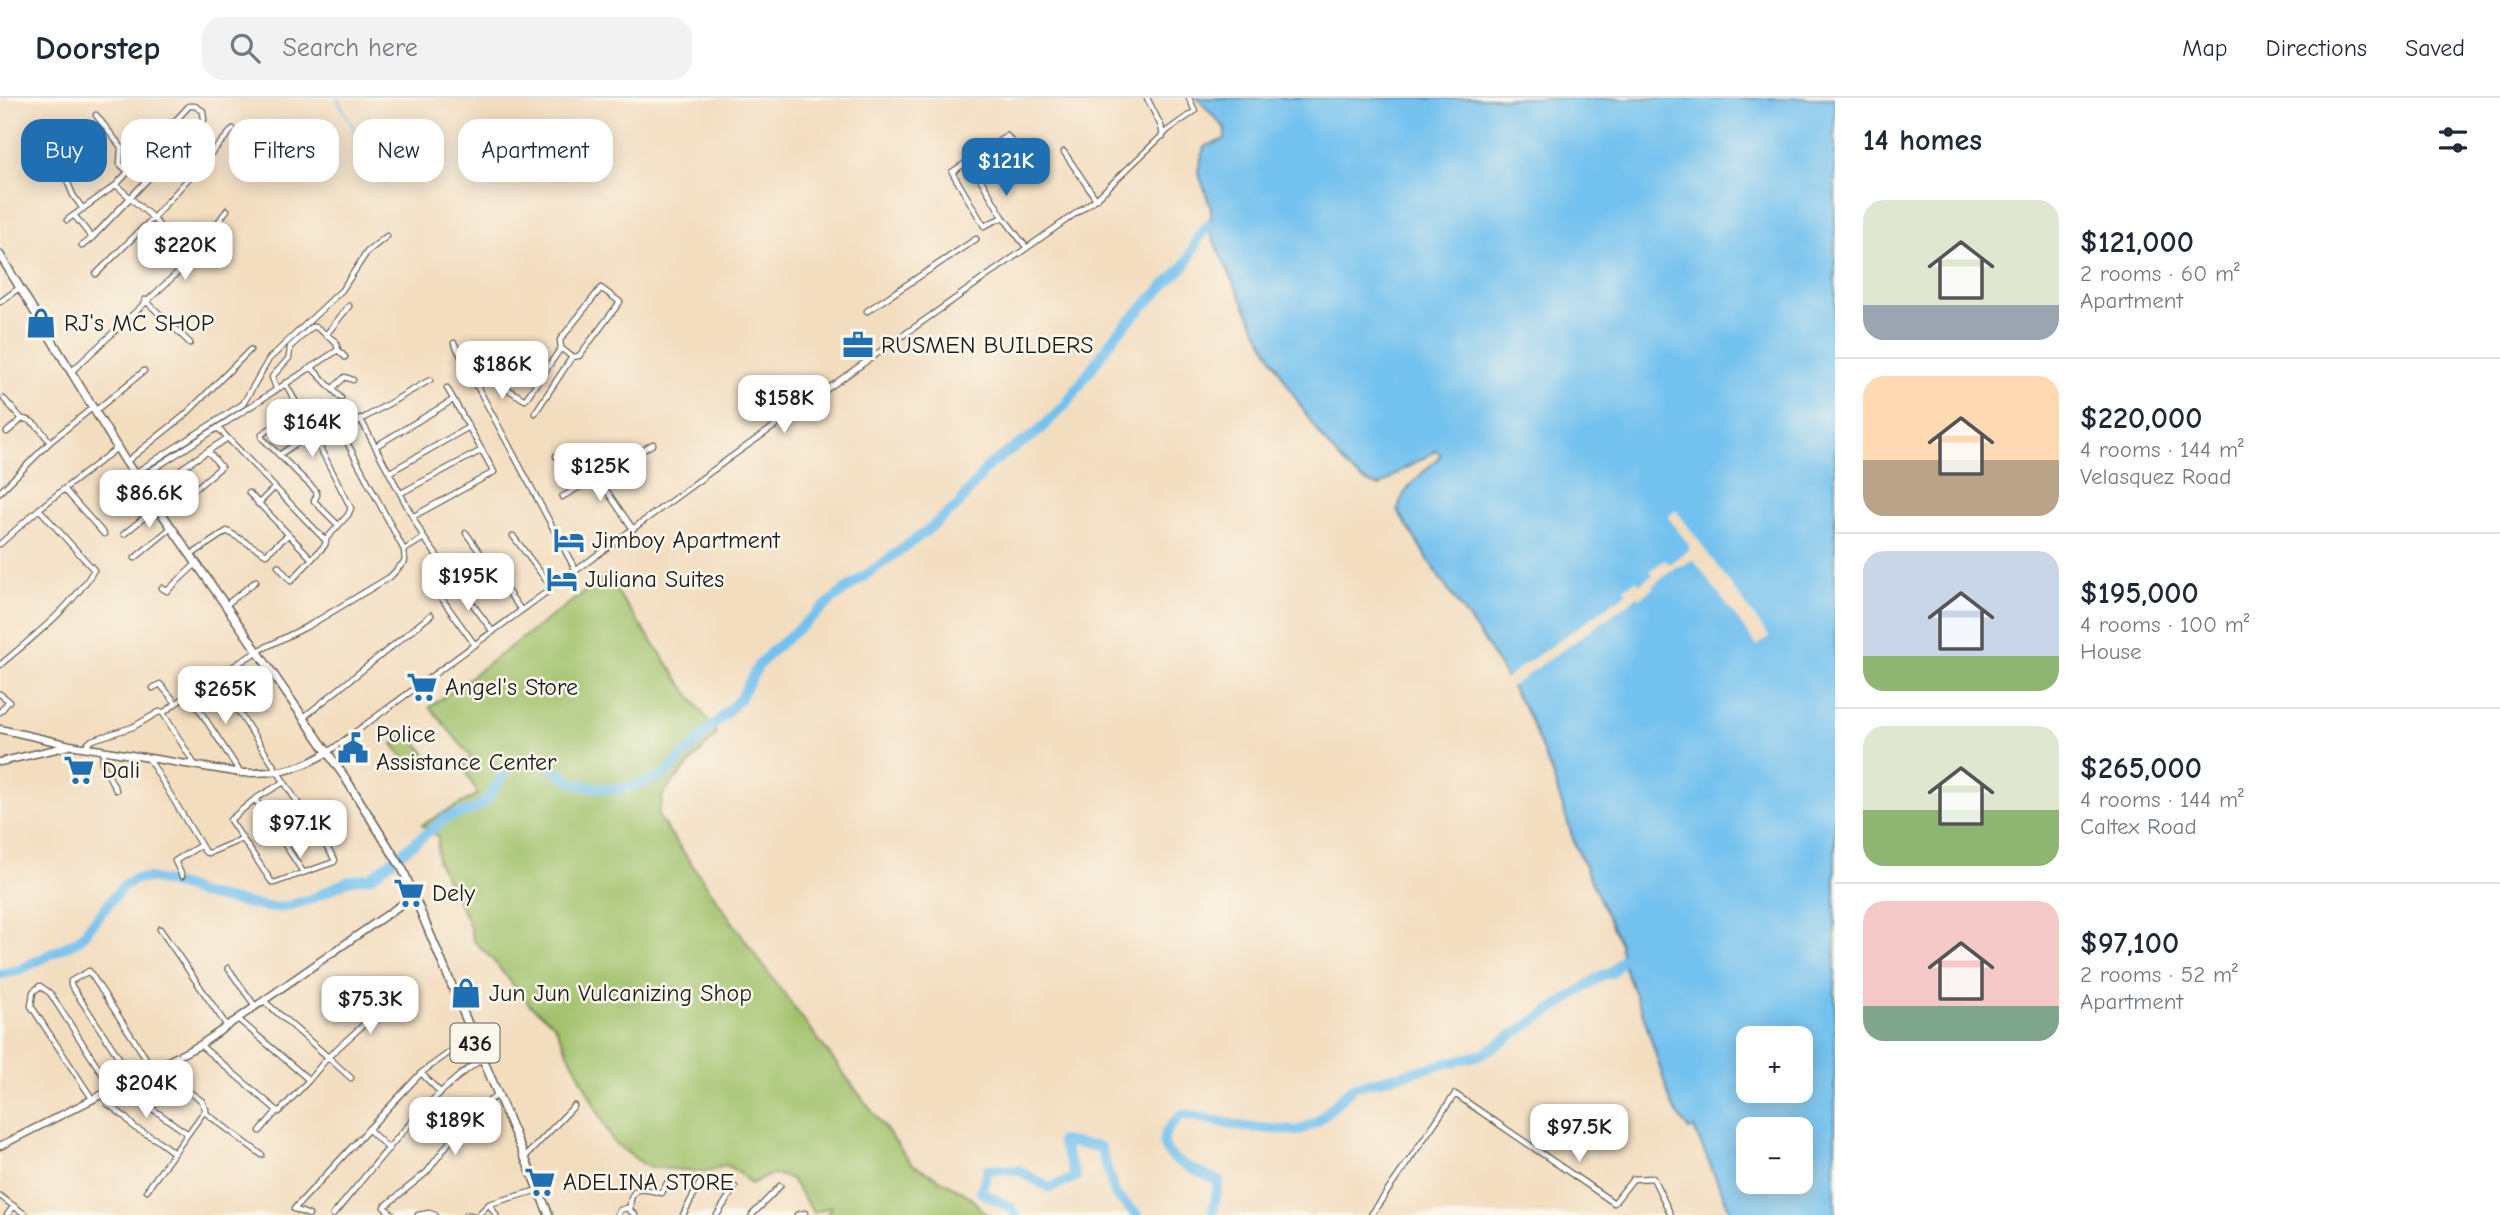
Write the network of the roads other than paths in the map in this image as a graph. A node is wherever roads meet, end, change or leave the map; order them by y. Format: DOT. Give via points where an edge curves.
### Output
graph roads {
  1 [pos="1147,98"];
  2 [pos="1189,98"];
  3 [pos="96,115"];
  4 [pos="177,119"];
  5 [pos="204,119"];
  6 [pos="229,133"];
  7 [pos="1163,136"];
  8 [pos="121,147"];
  9 [pos="121,147"];
  10 [pos="1064,152"];
  11 [pos="969,160"];
  12 [pos="121,165"];
  13 [pos="980,178"];
  14 [pos="121,180"];
  15 [pos="68,182"];
  16 [pos="147,182"];
  17 [pos="116,185"];
  18 [pos="131,199"];
  19 [pos="1096,199"];
  20 [pos="83,209"];
  21 [pos="227,210"];
  22 [pos="74,215"];
  23 [pos="1003,217"];
  24 [pos="153,218"];
  25 [pos="67,220"];
  26 [pos="387,236"];
  27 [pos="92,238"];
  28 [pos="976,239"];
  29 [pos="82,246"];
  30 [pos="1026,247"];
  31 [pos="0,255"];
  32 [pos="189,262"];
  33 [pos="96,274"];
  34 [pos="19,288"];
  35 [pos="145,300"];
  36 [pos="0,302"];
  37 [pos="349,306"];
  38 [pos="867,311"];
  39 [pos="326,335"];
  40 [pos="190,343"];
  41 [pos="454,344"];
  42 [pos="561,348"];
  43 [pos="250,350"];
  44 [pos="338,350"];
  45 [pos="345,356"];
  46 [pos="572,357"];
  47 [pos="311,368"];
  48 [pos="72,371"];
  49 [pos="144,371"];
  50 [pos="353,380"];
  51 [pos="430,380"];
  52 [pos="285,383"];
  53 [pos="476,386"];
  54 [pos="276,388"];
  55 [pos="447,388"];
  56 [pos="332,389"];
  57 [pos="341,398"];
  58 [pos="4,399"];
  59 [pos="454,400"];
  60 [pos="93,409"];
  61 [pos="300,410"];
  62 [pos="536,413"];
  63 [pos="360,418"];
  64 [pos="22,419"];
  65 [pos="469,427"];
  66 [pos="218,428"];
  67 [pos="7,432"];
  68 [pos="312,433"];
  69 [pos="226,439"];
  70 [pos="50,442"];
  71 [pos="653,444"];
  72 [pos="376,446"];
  73 [pos="117,448"];
  74 [pos="482,450"];
  75 [pos="208,451"];
  76 [pos="279,455"];
  77 [pos="556,456"];
  78 [pos="126,462"];
  79 [pos="390,472"];
  80 [pos="136,476"];
  81 [pos="598,476"];
  82 [pos="274,488"];
  83 [pos="64,489"];
  84 [pos="0,492"];
  85 [pos="249,493"];
  86 [pos="401,493"];
  87 [pos="562,497"];
  88 [pos="258,504"];
  89 [pos="157,506"];
  90 [pos="39,509"];
  91 [pos="414,516"];
  92 [pos="338,525"];
  93 [pos="172,527"];
  94 [pos="634,529"];
  95 [pos="466,533"];
  96 [pos="104,534"];
  97 [pos="124,534"];
  98 [pos="288,535"];
  99 [pos="513,536"];
  100 [pos="328,537"];
  101 [pos="424,538"];
  102 [pos="0,544"];
  103 [pos="404,550"];
  104 [pos="191,555"];
  105 [pos="135,558"];
  106 [pos="312,559"];
  107 [pos="197,563"];
  108 [pos="278,566"];
  109 [pos="576,571"];
  110 [pos="256,581"];
  111 [pos="552,588"];
  112 [pos="162,589"];
  113 [pos="440,596"];
  114 [pos="226,605"];
  115 [pos="521,610"];
  116 [pos="431,615"];
  117 [pos="493,632"];
  118 [pos="475,645"];
  119 [pos="258,651"];
  120 [pos="0,665"];
  121 [pos="216,677"];
  122 [pos="153,688"];
  123 [pos="0,694"];
  124 [pos="189,694"];
  125 [pos="176,704"];
  126 [pos="0,712"];
  127 [pos="163,713"];
  128 [pos="304,717"];
  129 [pos="0,729"];
  130 [pos="71,745"];
  131 [pos="83,747"];
  132 [pos="104,751"];
  133 [pos="328,752"];
  134 [pos="149,759"];
  135 [pos="0,762"];
  136 [pos="195,765"];
  137 [pos="277,772"];
  138 [pos="241,773"];
  139 [pos="284,782"];
  140 [pos="116,790"];
  141 [pos="256,799"];
  142 [pos="242,839"];
  143 [pos="201,845"];
  144 [pos="303,872"];
  145 [pos="182,876"];
  146 [pos="415,895"];
  147 [pos="160,929"];
  148 [pos="228,968"];
  149 [pos="394,998"];
  150 [pos="264,1001"];
  151 [pos="256,1006"];
  152 [pos="238,1019"];
  153 [pos="227,1027"];
  154 [pos="472,1036"];
  155 [pos="200,1045"];
  156 [pos="328,1057"];
  157 [pos="482,1059"];
  158 [pos="154,1069"];
  159 [pos="421,1073"];
  160 [pos="351,1078"];
  161 [pos="133,1079"];
  162 [pos="309,1080"];
  163 [pos="120,1086"];
  164 [pos="112,1090"];
  165 [pos="441,1093"];
  166 [pos="103,1095"];
  167 [pos="498,1095"];
  168 [pos="93,1100"];
  169 [pos="574,1106"];
  170 [pos="206,1109"];
  171 [pos="277,1111"];
  172 [pos="368,1129"];
  173 [pos="260,1131"];
  174 [pos="188,1135"];
  175 [pos="0,1146"];
  176 [pos="390,1149"];
  177 [pos="174,1153"];
  178 [pos="262,1155"];
  179 [pos="525,1157"];
  180 [pos="667,1182"];
  181 [pos="701,1184"];
  182 [pos="780,1186"];
  183 [pos="735,1187"];
  184 [pos="147,1190"];
  185 [pos="538,1190"];
  186 [pos="0,1196"];
  187 [pos="489,1204"];
  188 [pos="14,1206"];
  189 [pos="630,1209"];
  190 [pos="805,1213"];
  191 [pos="7,1215"];
  192 [pos="26,1215"];
  193 [pos="309,1215"];
  194 [pos="333,1215"];
  195 [pos="393,1215"];
  196 [pos="418,1215"];
  197 [pos="435,1215"];
  198 [pos="478,1215"];
  199 [pos="496,1215"];
  200 [pos="549,1215"];
  201 [pos="617,1215"];
  202 [pos="635,1215"];
  203 [pos="683,1215"];
  204 [pos="717,1215"];
  205 [pos="752,1215"];
  206 [pos="797,1215"];
  207 [pos="1371,1215"];
  208 [pos="1671,1215"];
  1 -- 7 [label="street"];
  2 -- 7 [label="street" via="1195,111"];
  3 -- 9 [label="street"];
  4 -- 5 [label="street" via="195,106 203,111"];
  6 -- 24 [label="street"];
  7 -- 19 [label="street"];
  8 -- 12 [label="street"];
  10 -- 19 [label="street"];
  11 -- 13 [label="street"];
  11 -- 13 [label="street" via="1006,136 1018,150"];
  11 -- 23 [label="street" via="952,172 968,201 985,227"];
  13 -- 23 [label="street"];
  14 -- 17 [label="street"];
  15 -- 20 [label="street"];
  16 -- 18 [label="street"];
  17 -- 18 [label="street"];
  17 -- 20 [label="street"];
  18 -- 24 [label="street"];
  18 -- 27 [label="street"];
  19 -- 30 [label="street"];
  20 -- 22 [label="street"];
  21 -- 32 [label="street"];
  22 -- 25 [label="street"];
  22 -- 27 [label="street"];
  23 -- 30 [label="street"];
  24 -- 32 [label="street"];
  24 -- 33 [label="street"];
  26 -- 80 [label="street" via="367,252 343,288 269,359 243,404"];
  27 -- 29 [label="street"];
  28 -- 38 [label="street"];
  30 -- 94 [label="street"];
  31 -- 34 [label="main road, 436"];
  32 -- 35 [label="street"];
  34 -- 36 [label="street"];
  34 -- 48 [label="main road, 436"];
  35 -- 40 [label="street"];
  35 -- 48 [label="street"];
  37 -- 39 [label="street"];
  39 -- 44 [label="street"];
  39 -- 54 [label="street" via="314,326 290,347 289,358 272,377"];
  41 -- 53 [label="street"];
  42 -- 46 [label="street"];
  42 -- 46 [label="street" via="560,340 600,288 620,301 579,356"];
  42 -- 53 [label="street" via="524,401 491,379"];
  43 -- 78 [label="street" via="186,415"];
  44 -- 45 [label="street"];
  44 -- 47 [label="street"];
  46 -- 62 [label="street"];
  47 -- 52 [label="street"];
  47 -- 56 [label="street"];
  48 -- 60 [label="main road, 436"];
  49 -- 60 [label="street"];
  50 -- 56 [label="street" via="345,377"];
  51 -- 63 [label="street"];
  52 -- 54 [label="street"];
  52 -- 61 [label="street"];
  53 -- 109 [label="street"];
  54 -- 66 [label="street"];
  55 -- 59 [label="street"];
  56 -- 57 [label="street"];
  58 -- 64 [label="street"];
  59 -- 65 [label="street"];
  59 -- 72 [label="street"];
  60 -- 70 [label="street"];
  60 -- 73 [label="main road, 436"];
  61 -- 68 [label="street"];
  61 -- 76 [label="street" via="261,436"];
  63 -- 72 [label="street"];
  63 -- 103 [label="street" via="341,433"];
  64 -- 67 [label="street"];
  64 -- 70 [label="street" via="34,422"];
  65 -- 74 [label="street"];
  65 -- 79 [label="street"];
  66 -- 69 [label="street"];
  66 -- 80 [label="street"];
  68 -- 76 [label="street"];
  68 -- 92 [label="street" via="351,508"];
  69 -- 75 [label="street"];
  69 -- 82 [label="street"];
  70 -- 84 [label="street"];
  71 -- 81 [label="street"];
  72 -- 79 [label="street"];
  73 -- 78 [label="main road, 436"];
  73 -- 83 [label="street"];
  74 -- 86 [label="street"];
  74 -- 91 [label="street" via="493,473"];
  75 -- 75 [label="street" via="182,468 195,489 221,467"];
  76 -- 92 [label="street" via="316,491 314,501"];
  77 -- 81 [label="street" via="585,459"];
  78 -- 80 [label="main road, 436"];
  79 -- 86 [label="street"];
  80 -- 89 [label="main road, 436"];
  81 -- 87 [label="street"];
  81 -- 94 [label="street"];
  82 -- 88 [label="street"];
  82 -- 106 [label="street" via="326,541"];
  83 -- 90 [label="street"];
  83 -- 96 [label="street"];
  85 -- 88 [label="street"];
  86 -- 91 [label="street"];
  88 -- 98 [label="street"];
  89 -- 93 [label="main road, 436"];
  89 -- 97 [label="street"];
  90 -- 102 [label="street"];
  90 -- 120 [label="street" via="94,570 56,615"];
  91 -- 101 [label="street"];
  92 -- 100 [label="street"];
  93 -- 104 [label="main road, 436"];
  93 -- 105 [label="street"];
  94 -- 109 [label="street"];
  95 -- 115 [label="street"];
  98 -- 104 [label="street" via="266,554 227,531"];
  98 -- 106 [label="street"];
  99 -- 111 [label="street"];
  101 -- 103 [label="street"];
  101 -- 117 [label="street"];
  103 -- 119 [label="street" via="402,567 390,578"];
  104 -- 107 [label="main road, 436"];
  106 -- 108 [label="street" via="291,581"];
  107 -- 112 [label="street" via="167,591"];
  107 -- 114 [label="main road, 436"];
  109 -- 111 [label="street"];
  110 -- 114 [label="street"];
  111 -- 115 [label="street"];
  113 -- 118 [label="street"];
  114 -- 119 [label="main road, 436"];
  115 -- 117 [label="street"];
  116 -- 128 [label="street"];
  117 -- 118 [label="street"];
  118 -- 133 [label="street"];
  119 -- 121 [label="street"];
  119 -- 128 [label="main road, 436"];
  121 -- 124 [label="street"];
  121 -- 137 [label="street"];
  122 -- 125 [label="street" via="160,684"];
  123 -- 126 [label="street" via="9,701"];
  124 -- 125 [label="street"];
  124 -- 138 [label="street"];
  125 -- 127 [label="street"];
  127 -- 131 [label="street"];
  127 -- 136 [label="street"];
  128 -- 133 [label="main road, 436"];
  129 -- 130 [label="street"];
  130 -- 131 [label="street"];
  130 -- 135 [label="street"];
  131 -- 132 [label="street"];
  132 -- 134 [label="street"];
  132 -- 140 [label="street" via="102,763"];
  133 -- 137 [label="street" via="299,769"];
  133 -- 146 [label="main road, 436"];
  134 -- 136 [label="street"];
  134 -- 143 [label="street"];
  136 -- 138 [label="street"];
  137 -- 138 [label="street"];
  137 -- 139 [label="street"];
  139 -- 141 [label="street"];
  139 -- 144 [label="street" via="335,860"];
  141 -- 142 [label="street" via="230,818"];
  141 -- 144 [label="street"];
  142 -- 143 [label="street" via="209,853"];
  142 -- 144 [label="street" via="271,881 277,883"];
  143 -- 145 [label="street" via="175,860"];
  146 -- 150 [label="street"];
  146 -- 154 [label="main road, 436"];
  147 -- 153 [label="street"];
  148 -- 151 [label="street"];
  149 -- 156 [label="street"];
  150 -- 151 [label="street"];
  150 -- 156 [label="street"];
  151 -- 152 [label="street"];
  152 -- 153 [label="street"];
  152 -- 162 [label="street"];
  153 -- 155 [label="street"];
  154 -- 157 [label="main road, 436"];
  154 -- 159 [label="street"];
  155 -- 158 [label="street"];
  155 -- 171 [label="street"];
  156 -- 160 [label="street"];
  156 -- 162 [label="street"];
  157 -- 165 [label="street"];
  157 -- 167 [label="main road, 436"];
  158 -- 161 [label="street"];
  158 -- 161 [label="street" via="89,971 71,985"];
  158 -- 170 [label="street" via="202,1101"];
  159 -- 165 [label="street"];
  159 -- 172 [label="street"];
  161 -- 163 [label="street"];
  162 -- 171 [label="street"];
  163 -- 164 [label="street"];
  163 -- 174 [label="street"];
  164 -- 166 [label="street"];
  164 -- 168 [label="street" via="50,993 40,986 33,992 31,1006"];
  165 -- 176 [label="street"];
  166 -- 168 [label="street"];
  166 -- 177 [label="street" via="135,1128"];
  167 -- 179 [label="main road, 436"];
  167 -- 195 [label="street" via="471,1113 427,1172 384,1207"];
  168 -- 175 [label="street"];
  169 -- 179 [label="street"];
  170 -- 174 [label="street"];
  170 -- 178 [label="street"];
  171 -- 173 [label="street"];
  172 -- 176 [label="street"];
  172 -- 193 [label="street" via="294,1209"];
  174 -- 177 [label="street"];
  176 -- 194 [label="street"];
  177 -- 184 [label="street"];
  179 -- 185 [label="main road, 436"];
  180 -- 189 [label="street" via="662,1193 634,1191"];
  181 -- 203 [label="street"];
  182 -- 205 [label="street"];
  183 -- 204 [label="street"];
  185 -- 187 [label="street"];
  185 -- 200 [label="main road, 436"];
  186 -- 188 [label="street"];
  187 -- 198 [label="street"];
  187 -- 199 [label="street"];
  188 -- 191 [label="street"];
  188 -- 192 [label="street"];
  189 -- 201 [label="street"];
  189 -- 202 [label="street"];
  190 -- 206 [label="street"];
  196 -- 197 [label="street"];
  207 -- 208 [label="street" via="1455,1094 1614,1203 1633,1179 1653,1178"];
}
